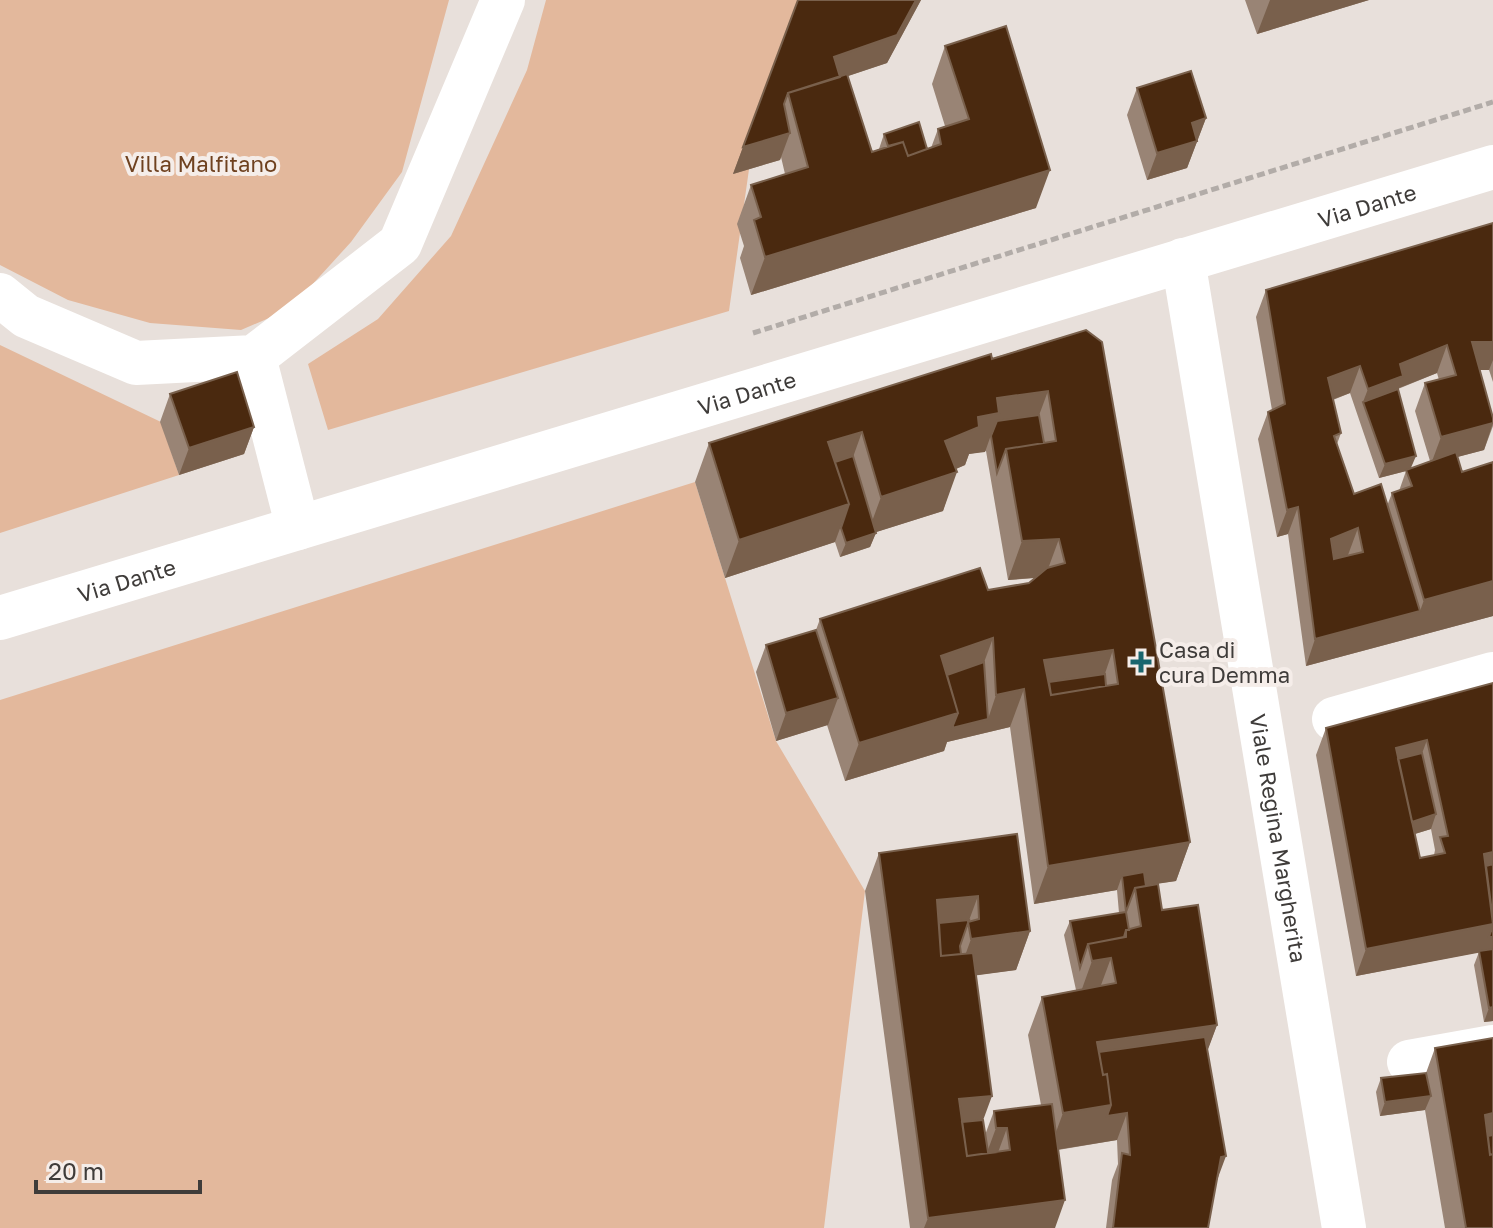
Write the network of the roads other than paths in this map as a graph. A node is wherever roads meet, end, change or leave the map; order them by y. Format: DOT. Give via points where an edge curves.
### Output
graph roads {
  1 [pos="503,0"];
  2 [pos="1493,167"];
  3 [pos="1183,260"];
  4 [pos="0,295"];
  5 [pos="254,357"];
  6 [pos="298,528"];
  7 [pos="0,618"];
  8 [pos="1493,674"];
  9 [pos="1334,719"];
  10 [pos="1493,1047"];
  11 [pos="1409,1062"];
  12 [pos="1344,1228"];
  1 -- 5 [label="street" via="400,244"];
  2 -- 3 [label="street, Via Dante"];
  3 -- 6 [label="street, Via Dante"];
  3 -- 12 [label="street, Viale Regina Margherita"];
  4 -- 5 [label="street" via="26,316 136,363"];
  5 -- 6 [label="street"];
  6 -- 7 [label="street, Via Dante"];
  8 -- 9 [label="street"];
  10 -- 11 [label="street"];
}
